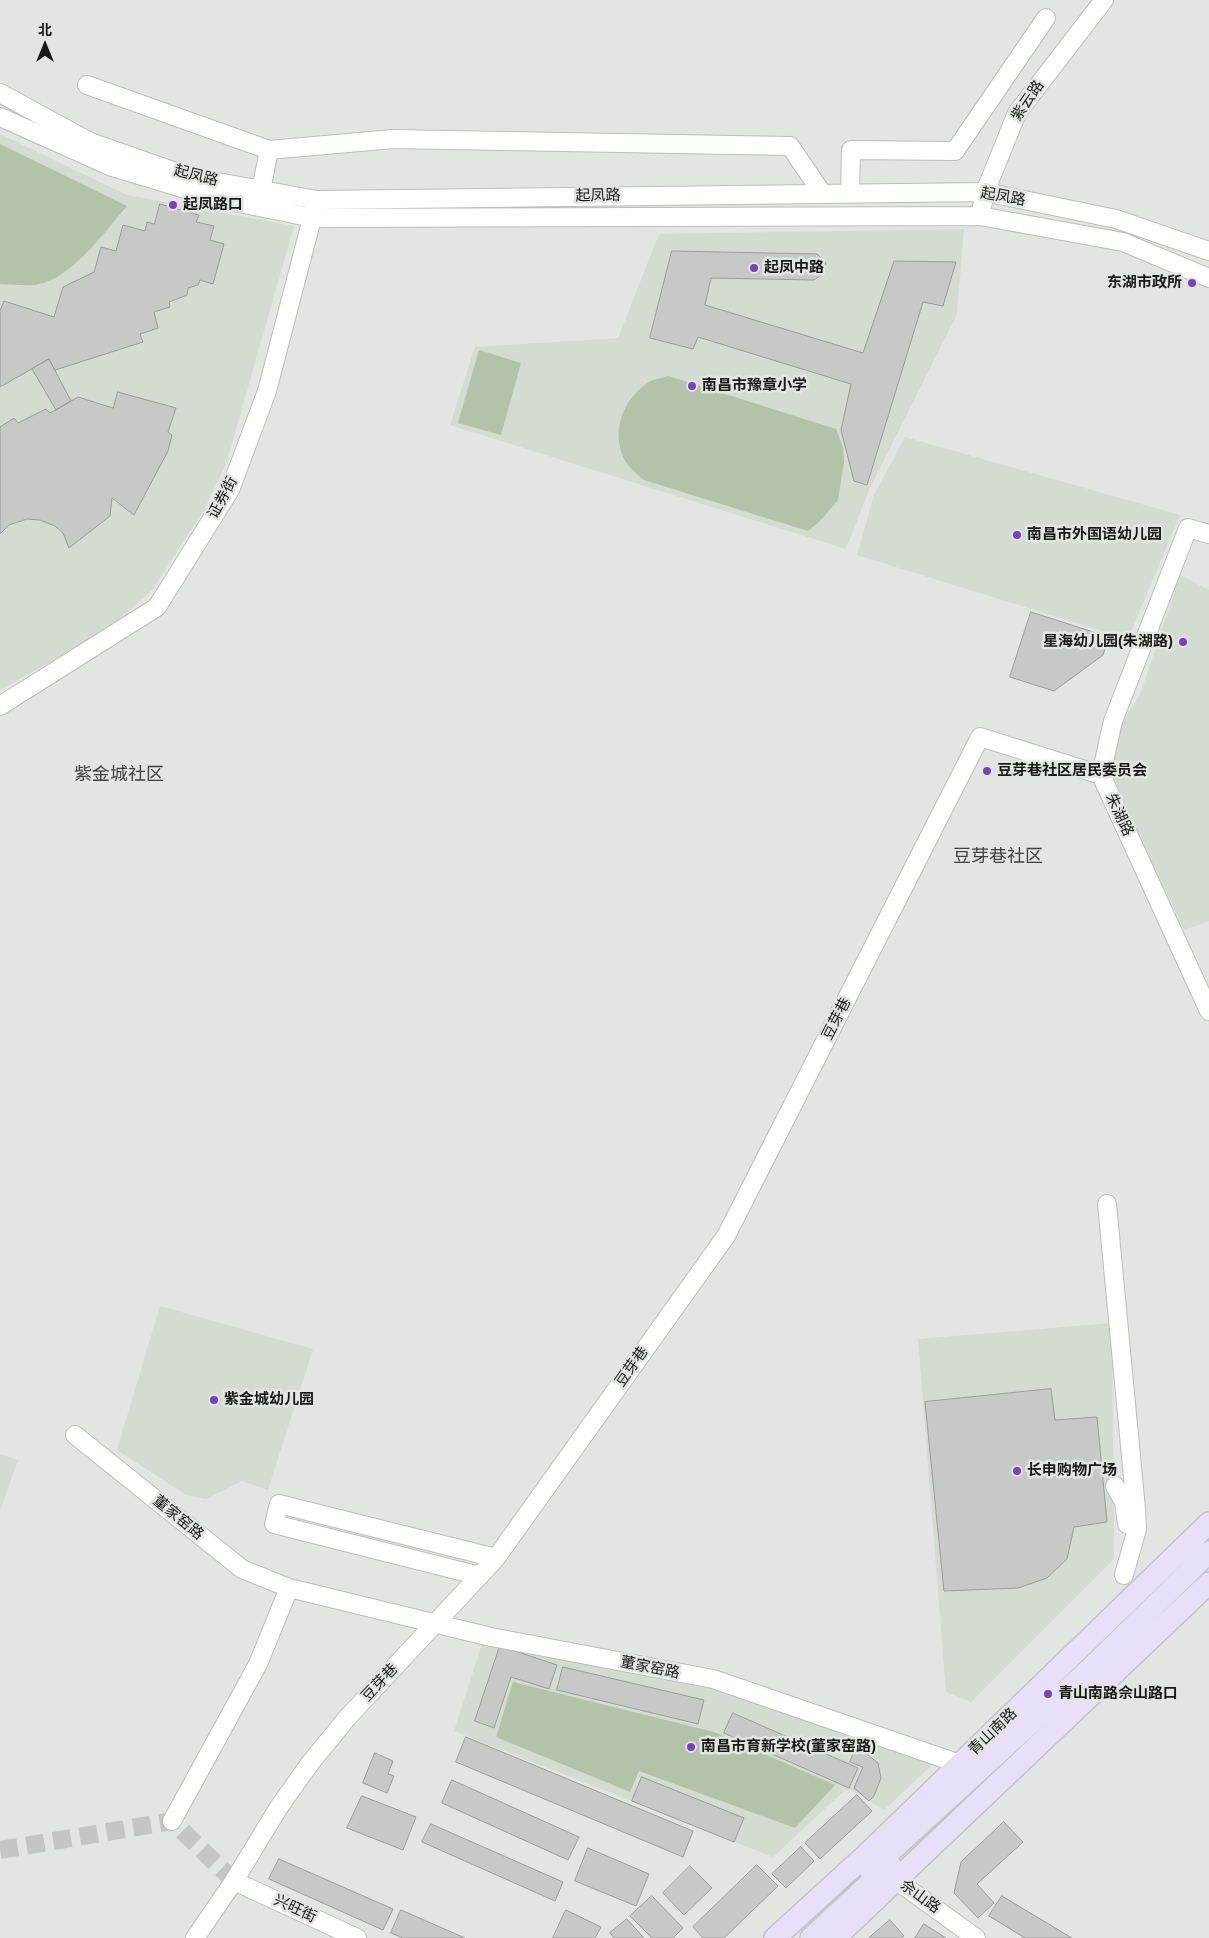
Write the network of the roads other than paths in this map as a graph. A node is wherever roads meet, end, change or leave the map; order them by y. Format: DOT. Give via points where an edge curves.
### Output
graph roads {
  1 [pos="1104,0"];
  2 [pos="1046,18"];
  3 [pos="87,85"];
  4 [pos="0,93"];
  5 [pos="0,117"];
  6 [pos="269,150"];
  7 [pos="261,190"];
  8 [pos="985,192"];
  9 [pos="822,193"];
  10 [pos="850,193"];
  11 [pos="317,200"];
  12 [pos="980,216"];
  13 [pos="313,218"];
  14 [pos="1209,251"];
  15 [pos="1209,278"];
  16 [pos="1209,534"];
  17 [pos="0,706"];
  18 [pos="1101,775"];
  19 [pos="1209,1011"];
  20 [pos="1106,1204"];
  21 [pos="75,1435"];
  22 [pos="1115,1486"];
  23 [pos="1209,1523"];
  24 [pos="1209,1552"];
  25 [pos="496,1558"];
  26 [pos="1209,1565"];
  27 [pos="1124,1575"];
  28 [pos="480,1576"];
  29 [pos="1209,1583"];
  30 [pos="289,1588"];
  31 [pos="1120,1609"];
  32 [pos="435,1624"];
  33 [pos="981,1773"];
  34 [pos="172,1821"];
  35 [pos="881,1867"];
  36 [pos="234,1881"];
  37 [pos="195,1938"];
  38 [pos="357,1938"];
  39 [pos="775,1938"];
  40 [pos="795,1938"];
  41 [pos="811,1938"];
  42 [pos="835,1938"];
  43 [pos="976,1938"];
  1 -- 8 [label="street, 紫云路" via="1017,112"];
  2 -- 10 [label="street" via="955,151 851,150"];
  3 -- 6 [label="street"];
  4 -- 7 [label="street, 起凤路" via="90,142 190,177"];
  5 -- 13 [label="street, 起凤路" via="112,167 215,198"];
  6 -- 7 [label="street"];
  6 -- 9 [label="street" via="393,139 790,146"];
  7 -- 11 [label="street, 起凤路"];
  8 -- 10 [label="street, 起凤路"];
  8 -- 12 [label="street, 紫云路"];
  8 -- 14 [label="street, 起凤路" via="1116,220"];
  9 -- 10 [label="street, 起凤路"];
  9 -- 11 [label="street, 起凤路"];
  11 -- 13 [label="street, 证券街"];
  12 -- 13 [label="street, 起凤路"];
  12 -- 15 [label="street, 起凤路" via="1123,242"];
  13 -- 17 [label="street, 证券街" via="267,391 230,490 157,607"];
  16 -- 18 [label="street, 朱湖路" via="1188,528 1113,721"];
  18 -- 19 [label="street, 朱湖路"];
  18 -- 25 [label="street, 豆芽巷" via="980,737 726,1236"];
  20 -- 27 [label="street" via="1137,1516 1137,1530"];
  21 -- 30 [label="street, 董家窑路" via="242,1569"];
  22 -- 27 [label="street" via="1124,1502 1127,1517"];
  23 -- 31 [label="main road, 青山南路"];
  24 -- 33 [label="main road"];
  25 -- 28 [label="street, 豆芽巷"];
  25 -- 28 [label="street" via="279,1504 274,1524"];
  26 -- 33 [label="main road" via="1118,1653"];
  27 -- 31 [label="street"];
  28 -- 32 [label="street, 豆芽巷"];
  29 -- 33 [label="main road, 青山南路"];
  30 -- 32 [label="street, 董家窑路"];
  30 -- 34 [label="street" via="258,1664"];
  31 -- 33 [label="main road, 青山南路"];
  32 -- 33 [label="street, 董家窑路" via="491,1638 712,1679"];
  32 -- 36 [label="street, 豆芽巷" via="311,1762"];
  33 -- 35 [label="main road, 青山南路"];
  33 -- 35 [label="main road, 青山南路"];
  35 -- 39 [label="main road, 青山南路"];
  35 -- 40 [label="main road"];
  35 -- 41 [label="main road"];
  35 -- 42 [label="main road, 青山南路"];
  35 -- 43 [label="street, 佘山路"];
  36 -- 37 [label="street, 豆芽巷"];
  36 -- 38 [label="street, 兴旺街"];
}
